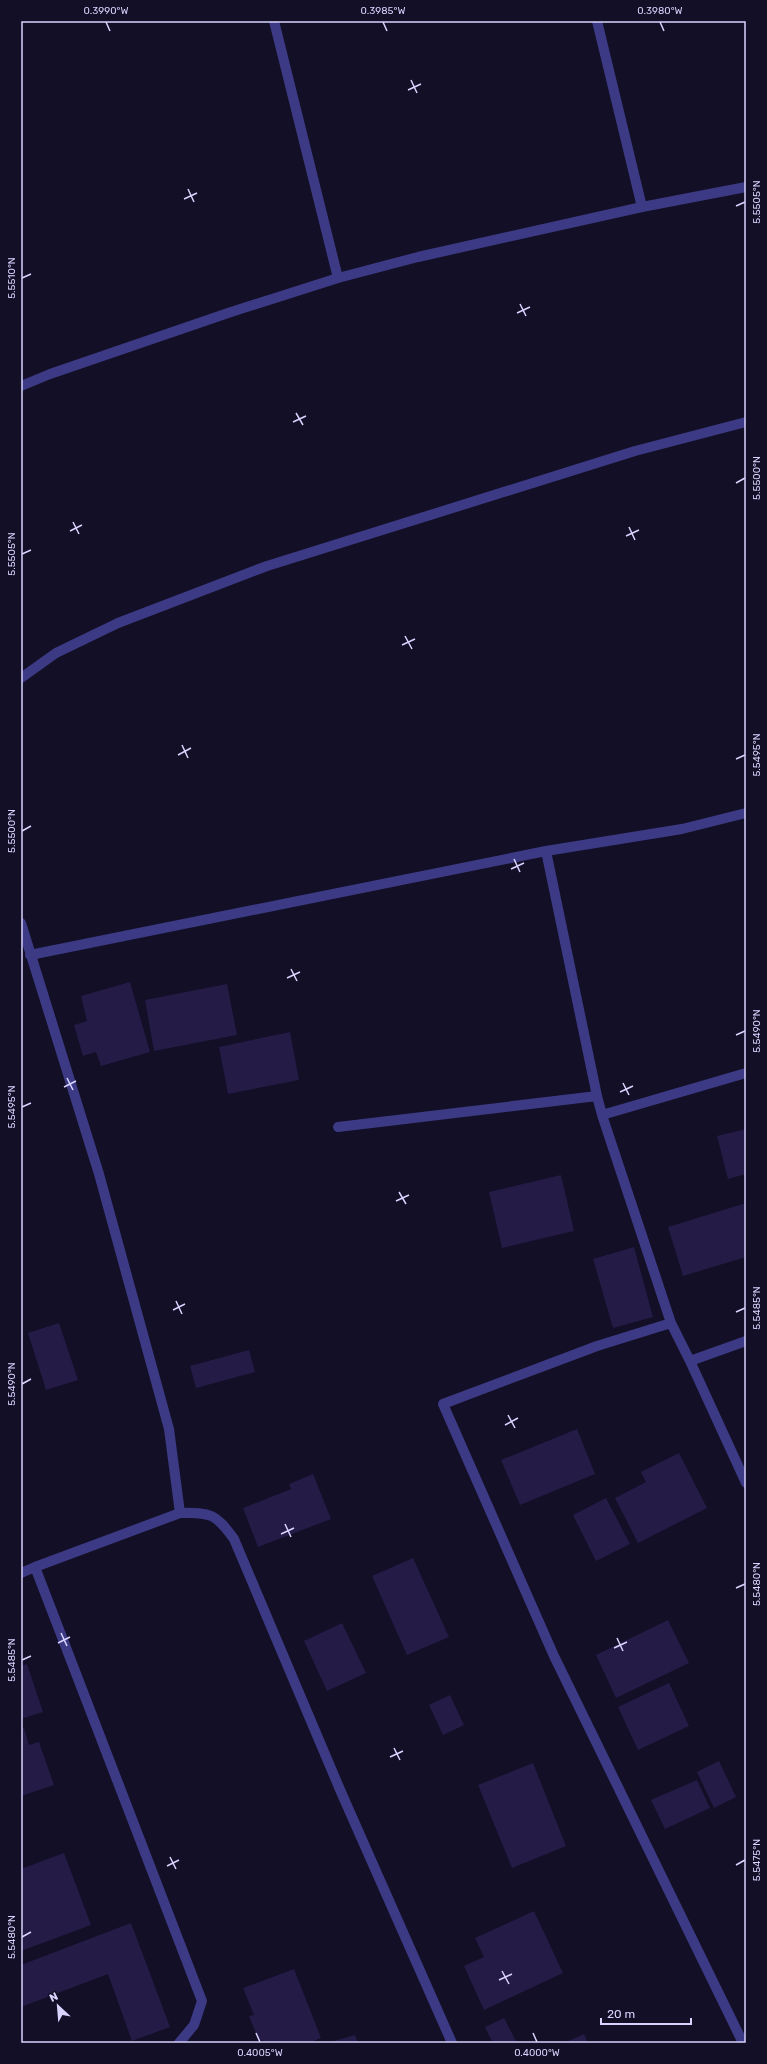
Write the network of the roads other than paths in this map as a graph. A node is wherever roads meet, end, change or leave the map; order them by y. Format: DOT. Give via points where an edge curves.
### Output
graph roads {
  1 [pos="274,21"];
  2 [pos="597,21"];
  3 [pos="746,187"];
  4 [pos="642,207"];
  5 [pos="338,278"];
  6 [pos="21,386"];
  7 [pos="746,422"];
  8 [pos="21,678"];
  9 [pos="746,813"];
  10 [pos="546,851"];
  11 [pos="21,923"];
  12 [pos="30,955"];
  13 [pos="746,1073"];
  14 [pos="597,1096"];
  15 [pos="602,1115"];
  16 [pos="338,1127"];
  17 [pos="671,1323"];
  18 [pos="746,1341"];
  19 [pos="690,1361"];
  20 [pos="746,1483"];
  21 [pos="180,1513"];
  22 [pos="35,1566"];
  23 [pos="21,1573"];
  24 [pos="179,2043"];
  25 [pos="452,2043"];
  26 [pos="743,2043"];
  1 -- 5 [label="street"];
  2 -- 4 [label="street"];
  3 -- 4 [label="street"];
  4 -- 5 [label="street" via="418,257"];
  5 -- 6 [label="street" via="174,331"];
  7 -- 8 [label="street" via="635,451 267,566 118,623 56,653"];
  9 -- 10 [label="street" via="682,829"];
  10 -- 12 [label="street"];
  10 -- 14 [label="street"];
  11 -- 12 [label="street"];
  12 -- 21 [label="street" via="99,1174 167,1422"];
  13 -- 15 [label="street"];
  14 -- 15 [label="street"];
  14 -- 16 [label="street"];
  15 -- 17 [label="street"];
  17 -- 19 [label="street"];
  17 -- 26 [label="street" via="597,1346 443,1404 554,1656"];
  18 -- 19 [label="street"];
  19 -- 20 [label="street"];
  21 -- 22 [label="street"];
  21 -- 25 [label="street" via="204,1512 222,1523 234,1539 341,1792"];
  22 -- 23 [label="street"];
  22 -- 24 [label="street" via="202,2001 194,2025"];
}
